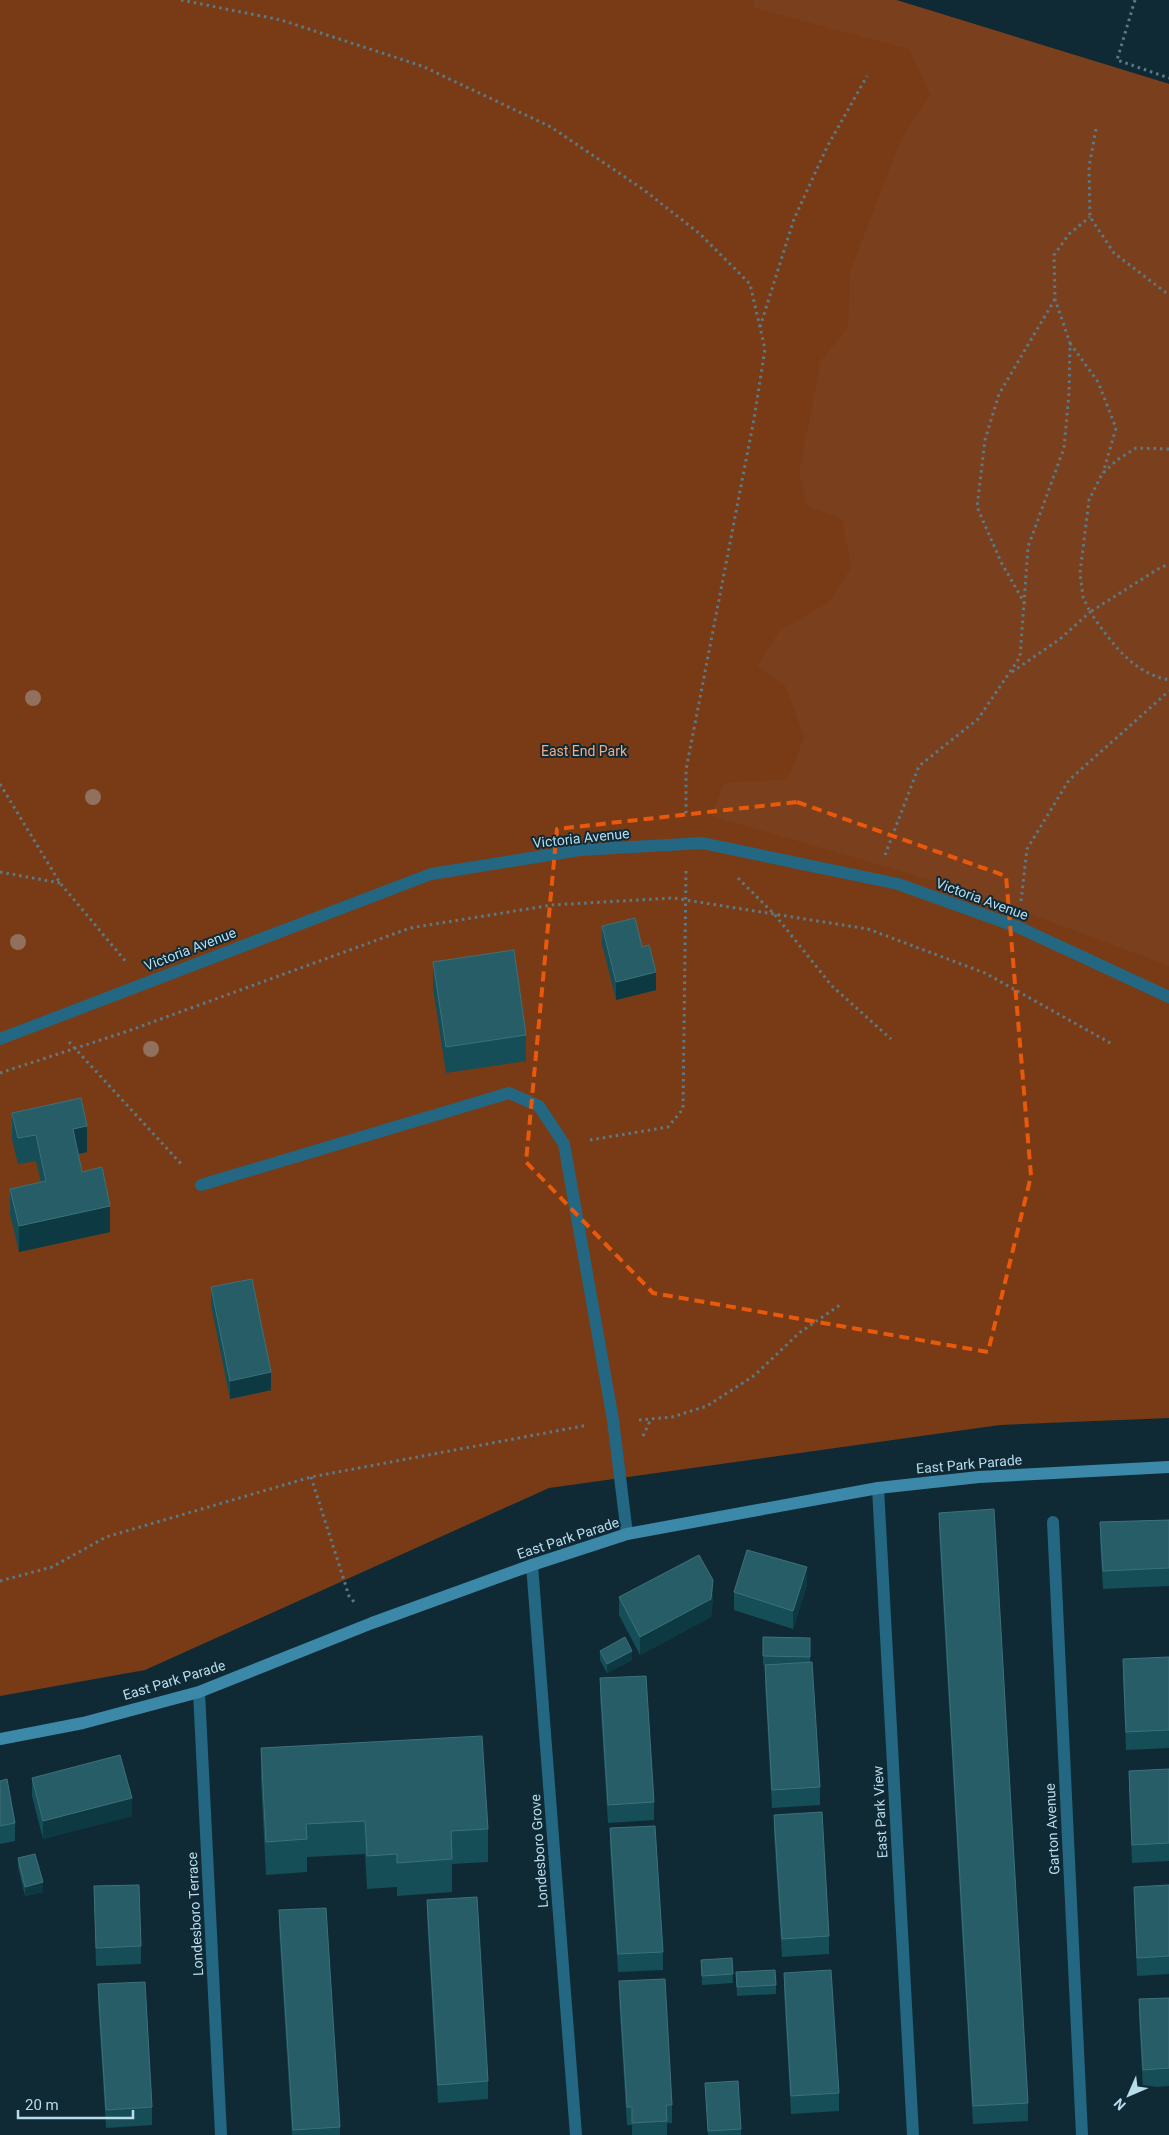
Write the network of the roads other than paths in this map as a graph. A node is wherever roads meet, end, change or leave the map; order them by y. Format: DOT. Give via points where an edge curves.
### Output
graph roads {
  1 [pos="1169,997"];
  2 [pos="0,1039"];
  3 [pos="201,1185"];
  4 [pos="1169,1467"];
  5 [pos="878,1488"];
  6 [pos="1053,1522"];
  7 [pos="627,1534"];
  8 [pos="532,1564"];
  9 [pos="199,1692"];
  10 [pos="0,1739"];
  11 [pos="221,2135"];
  12 [pos="576,2135"];
  13 [pos="913,2135"];
  14 [pos="1082,2135"];
  1 -- 2 [label="street, Victoria Avenue" via="1018,927 898,884 702,842 580,850 431,874"];
  3 -- 7 [label="street" via="509,1094 539,1106 564,1144 613,1420"];
  4 -- 5 [label="street, East Park Parade" via="979,1477"];
  5 -- 7 [label="street, East Park Parade"];
  5 -- 13 [label="street, East Park View"];
  6 -- 14 [label="street, Garton Avenue"];
  7 -- 8 [label="street, East Park Parade"];
  8 -- 9 [label="street, East Park Parade"];
  8 -- 12 [label="street, Londesboro Grove"];
  9 -- 10 [label="street, East Park Parade" via="83,1723"];
  9 -- 11 [label="street, Londesboro Terrace"];
}
